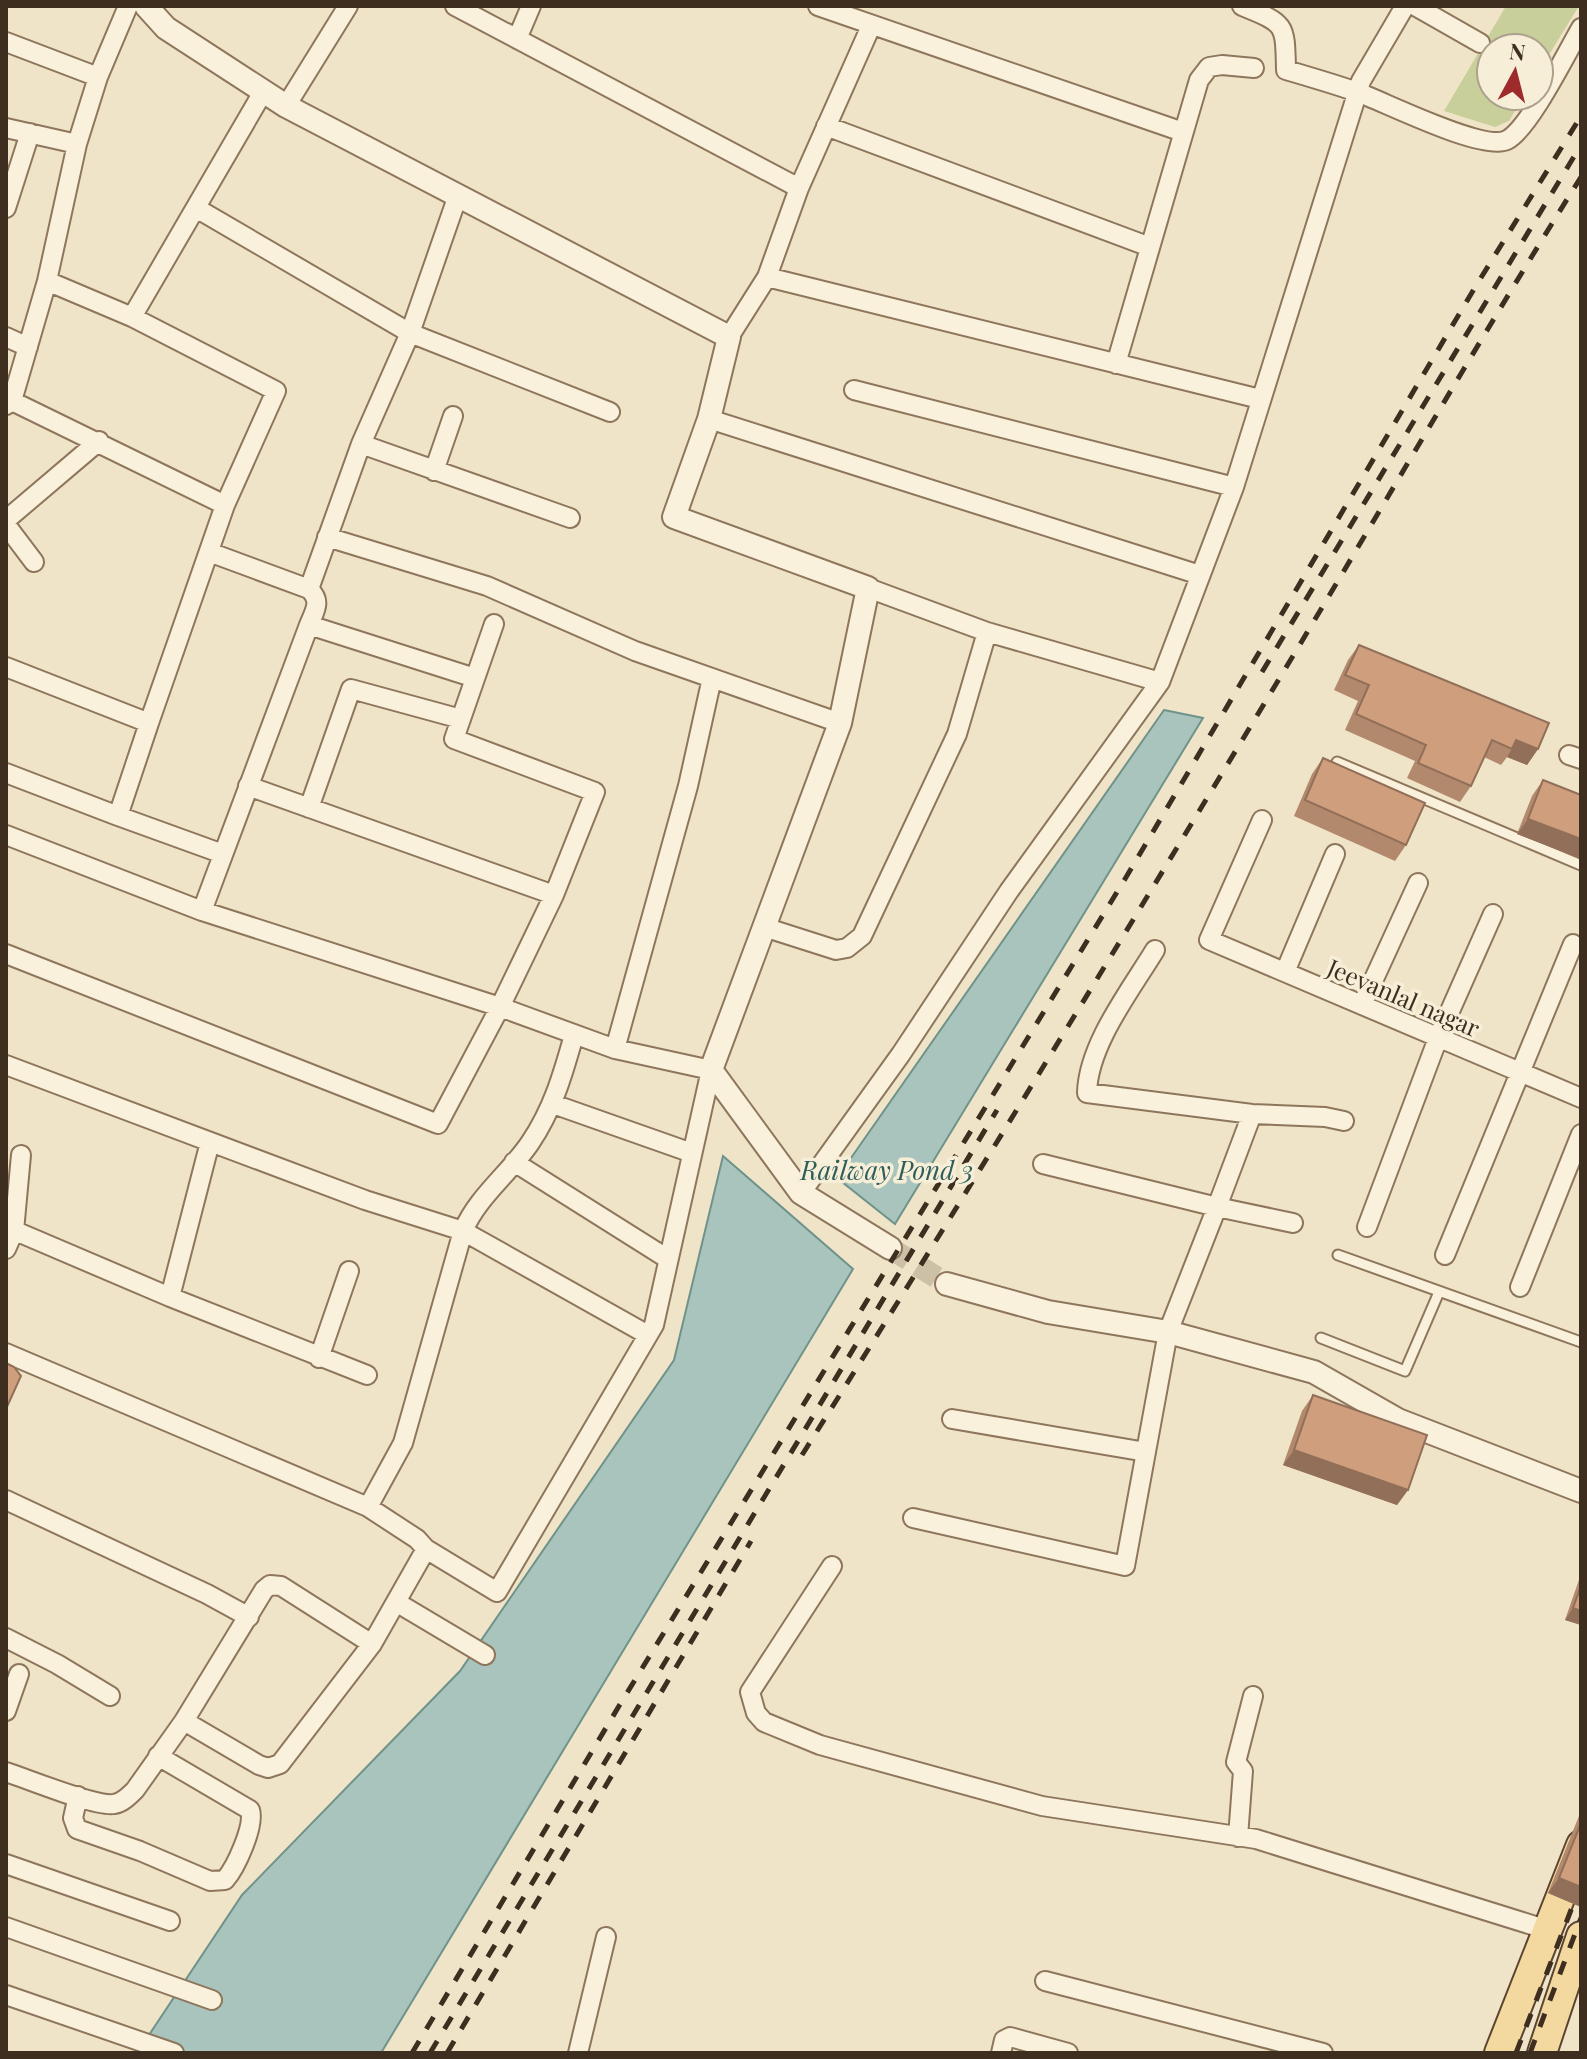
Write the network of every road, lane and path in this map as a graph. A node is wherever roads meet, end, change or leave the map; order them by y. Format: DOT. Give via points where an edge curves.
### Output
graph roads {
  1 [pos="128,6"];
  2 [pos="146,6"];
  3 [pos="348,6"];
  4 [pos="455,6"];
  5 [pos="531,6"];
  6 [pos="818,6"];
  7 [pos="1242,6"];
  8 [pos="1405,6"];
  9 [pos="1415,6"];
  10 [pos="871,26"];
  11 [pos="1581,28"];
  12 [pos="517,39"];
  13 [pos="1475,40"];
  14 [pos="6,42"];
  15 [pos="1254,68"];
  16 [pos="98,77"];
  17 [pos="263,92"];
  18 [pos="1357,92"];
  19 [pos="286,106"];
  20 [pos="826,126"];
  21 [pos="6,128"];
  22 [pos="1183,132"];
  23 [pos="30,133"];
  24 [pos="77,144"];
  25 [pos="799,188"];
  26 [pos="8,198"];
  27 [pos="457,198"];
  28 [pos="196,208"];
  29 [pos="1150,247"];
  30 [pos="767,277"];
  31 [pos="47,281"];
  32 [pos="132,317"];
  33 [pos="410,333"];
  34 [pos="6,337"];
  35 [pos="729,337"];
  36 [pos="28,347"];
  37 [pos="1116,364"];
  38 [pos="854,390"];
  39 [pos="1260,399"];
  40 [pos="9,403"];
  41 [pos="610,412"];
  42 [pos="453,416"];
  43 [pos="709,419"];
  44 [pos="99,441"];
  45 [pos="361,444"];
  46 [pos="434,471"];
  47 [pos="1234,487"];
  48 [pos="225,505"];
  49 [pos="570,518"];
  50 [pos="6,522"];
  51 [pos="327,537"];
  52 [pos="209,552"];
  53 [pos="34,562"];
  54 [pos="1200,575"];
  55 [pos="868,588"];
  56 [pos="309,589"];
  57 [pos="494,624"];
  58 [pos="309,625"];
  59 [pos="987,632"];
  60 [pos="6,667"];
  61 [pos="475,678"];
  62 [pos="712,678"];
  63 [pos="1160,682"];
  64 [pos="461,719"];
  65 [pos="149,723"];
  66 [pos="840,723"];
  67 [pos="1337,762"];
  68 [pos="6,773"];
  69 [pos="248,786"];
  70 [pos="309,808"];
  71 [pos="118,816"];
  72 [pos="1262,820"];
  73 [pos="6,835"];
  74 [pos="223,854"];
  75 [pos="1335,854"];
  76 [pos="1581,865"];
  77 [pos="1418,883"];
  78 [pos="554,895"];
  79 [pos="202,911"];
  80 [pos="1493,914"];
  81 [pos="764,927"];
  82 [pos="1573,944"];
  83 [pos="1155,950"];
  84 [pos="6,954"];
  85 [pos="1285,972"];
  86 [pos="1362,1005"];
  87 [pos="500,1007"];
  88 [pos="574,1035"];
  89 [pos="1438,1038"];
  90 [pos="615,1049"];
  91 [pos="6,1065"];
  92 [pos="711,1070"];
  93 [pos="1519,1072"];
  94 [pos="1581,1098"];
  95 [pos="553,1104"];
  96 [pos="1252,1114"];
  97 [pos="1344,1121"];
  98 [pos="1581,1134"];
  99 [pos="210,1142"];
  100 [pos="692,1153"];
  101 [pos="21,1155"];
  102 [pos="514,1162"];
  103 [pos="1043,1164"];
  104 [pos="801,1193"];
  105 [pos="1217,1207"];
  106 [pos="1293,1223"];
  107 [pos="1367,1227"];
  108 [pos="10,1229"];
  109 [pos="463,1231"];
  110 [pos="890,1248"];
  111 [pos="6,1249"];
  112 [pos="1338,1255"];
  113 [pos="1445,1255"];
  114 [pos="668,1259"];
  115 [pos="349,1271"];
  116 [pos="947,1284"];
  117 [pos="1520,1287"];
  118 [pos="1439,1292"];
  119 [pos="170,1297"];
  120 [pos="1168,1332"];
  121 [pos="648,1335"];
  122 [pos="1321,1338"];
  123 [pos="1581,1342"];
  124 [pos="6,1353"];
  125 [pos="319,1358"];
  126 [pos="367,1375"];
  127 [pos="952,1419"];
  128 [pos="1146,1452"];
  129 [pos="1581,1491"];
  130 [pos="6,1500"];
  131 [pos="368,1507"];
  132 [pos="913,1518"];
  133 [pos="426,1549"];
  134 [pos="832,1566"];
  135 [pos="396,1602"];
  136 [pos="249,1617"];
  137 [pos="6,1638"];
  138 [pos="372,1644"];
  139 [pos="485,1655"];
  140 [pos="19,1674"];
  141 [pos="110,1696"];
  142 [pos="1253,1696"];
  143 [pos="6,1711"];
  144 [pos="184,1721"];
  145 [pos="158,1756"];
  146 [pos="6,1772"];
  147 [pos="78,1796"];
  148 [pos="1238,1837"];
  149 [pos="1581,1845"];
  150 [pos="6,1864"];
  151 [pos="170,1921"];
  152 [pos="6,1927"];
  153 [pos="1548,1930"];
  154 [pos="1581,1936"];
  155 [pos="606,1937"];
  156 [pos="1045,1981"];
  157 [pos="6,1995"];
  158 [pos="212,2000"];
  159 [pos="1003,2045"];
  160 [pos="174,2053"];
  161 [pos="578,2053"];
  162 [pos="1068,2053"];
  163 [pos="1323,2053"];
  164 [pos="1499,2053"];
  165 [pos="1542,2053"];
  1 -- 16 [label="street"];
  2 -- 17 [label="street" via="166,28"];
  3 -- 19 [label="street"];
  4 -- 12 [label="street"];
  5 -- 12 [label="street"];
  6 -- 10 [label="street"];
  7 -- 18 [label="street" via="1274,20 1283,30 1286,70"];
  8 -- 18 [label="street"];
  9 -- 13 [label="street"];
  10 -- 20 [label="street"];
  10 -- 22 [label="street"];
  11 -- 18 [label="street" via="1524,125 1496,143"];
  12 -- 25 [label="street"];
  14 -- 16 [label="street"];
  15 -- 22 [label="street" via="1209,67 1199,80"];
  16 -- 24 [label="street"];
  17 -- 19 [label="street"];
  17 -- 28 [label="street"];
  18 -- 39 [label="street"];
  19 -- 27 [label="street"];
  20 -- 25 [label="street"];
  20 -- 29 [label="street"];
  21 -- 23 [label="street"];
  22 -- 29 [label="street"];
  23 -- 24 [label="street"];
  23 -- 26 [label="street"];
  24 -- 31 [label="street"];
  25 -- 30 [label="street"];
  27 -- 33 [label="street"];
  27 -- 35 [label="street"];
  28 -- 32 [label="street"];
  28 -- 33 [label="street"];
  29 -- 37 [label="street"];
  30 -- 35 [label="street"];
  30 -- 37 [label="street"];
  31 -- 32 [label="street"];
  31 -- 36 [label="street"];
  32 -- 48 [label="street" via="276,391"];
  33 -- 41 [label="street"];
  33 -- 45 [label="street"];
  34 -- 36 [label="street"];
  35 -- 43 [label="street"];
  36 -- 40 [label="street"];
  37 -- 39 [label="street"];
  38 -- 47 [label="street"];
  39 -- 47 [label="street"];
  40 -- 44 [label="street"];
  42 -- 46 [label="street"];
  43 -- 54 [label="street"];
  43 -- 55 [label="street" via="674,517"];
  44 -- 48 [label="street"];
  44 -- 50 [label="street"];
  45 -- 46 [label="street"];
  45 -- 51 [label="street"];
  46 -- 49 [label="street"];
  47 -- 54 [label="street"];
  48 -- 52 [label="street"];
  50 -- 53 [label="street"];
  51 -- 56 [label="street"];
  51 -- 62 [label="street" via="487,586 635,651"];
  52 -- 56 [label="street"];
  52 -- 65 [label="street"];
  54 -- 63 [label="street"];
  55 -- 59 [label="street"];
  55 -- 66 [label="street"];
  56 -- 58 [label="street" via="318,602"];
  57 -- 61 [label="street"];
  58 -- 61 [label="street"];
  58 -- 69 [label="street"];
  59 -- 63 [label="street"];
  59 -- 81 [label="street" via="957,734 862,936 836,950"];
  60 -- 65 [label="street"];
  61 -- 64 [label="street"];
  62 -- 66 [label="street"];
  62 -- 90 [label="street" via="688,786"];
  63 -- 104 [label="street"];
  64 -- 70 [label="street" via="351,689"];
  64 -- 78 [label="street" via="454,739 595,792"];
  65 -- 71 [label="street"];
  66 -- 81 [label="street"];
  67 -- 76 [label="lane"];
  68 -- 71 [label="street"];
  69 -- 70 [label="street"];
  69 -- 74 [label="street"];
  70 -- 78 [label="street"];
  71 -- 74 [label="street"];
  72 -- 85 [label="street, Jeevanlal nagar" via="1209,940"];
  73 -- 79 [label="street"];
  74 -- 79 [label="street"];
  75 -- 85 [label="street"];
  77 -- 86 [label="street"];
  78 -- 87 [label="street"];
  79 -- 87 [label="street"];
  80 -- 89 [label="street"];
  81 -- 92 [label="street"];
  82 -- 93 [label="street"];
  83 -- 96 [label="street" via="1100,1043 1088,1071 1087,1093"];
  84 -- 87 [label="street" via="438,1124"];
  85 -- 86 [label="street, Jeevanlal nagar"];
  86 -- 89 [label="street, Jeevanlal nagar"];
  87 -- 88 [label="street"];
  88 -- 90 [label="street"];
  88 -- 95 [label="street"];
  89 -- 93 [label="street, Jeevanlal nagar"];
  89 -- 107 [label="street"];
  90 -- 92 [label="street"];
  91 -- 99 [label="street"];
  92 -- 100 [label="street"];
  92 -- 104 [label="street"];
  93 -- 94 [label="street, Jeevanlal nagar"];
  93 -- 113 [label="street"];
  95 -- 100 [label="street"];
  95 -- 102 [label="street"];
  96 -- 97 [label="street"];
  96 -- 105 [label="street"];
  98 -- 117 [label="street"];
  99 -- 109 [label="street"];
  99 -- 119 [label="street"];
  100 -- 114 [label="street"];
  101 -- 108 [label="street"];
  102 -- 109 [label="street" via="472,1210"];
  102 -- 114 [label="street"];
  103 -- 105 [label="street"];
  104 -- 110 [label="street"];
  105 -- 106 [label="street"];
  105 -- 120 [label="street"];
  108 -- 111 [label="street"];
  108 -- 119 [label="street"];
  109 -- 121 [label="street"];
  109 -- 131 [label="street" via="403,1443"];
  112 -- 118 [label="lane"];
  114 -- 121 [label="street"];
  115 -- 125 [label="street"];
  116 -- 120 [label="street" via="1048,1312"];
  118 -- 122 [label="lane" via="1405,1371"];
  118 -- 123 [label="lane"];
  119 -- 125 [label="street"];
  120 -- 128 [label="street"];
  120 -- 129 [label="street" via="1314,1372 1398,1420"];
  121 -- 133 [label="street" via="497,1592"];
  124 -- 131 [label="street"];
  125 -- 126 [label="street"];
  127 -- 128 [label="street"];
  128 -- 132 [label="street" via="1125,1566"];
  130 -- 136 [label="street"];
  131 -- 133 [label="street"];
  133 -- 135 [label="street"];
  134 -- 148 [label="street" via="750,1692 764,1722 820,1745 1042,1806"];
  135 -- 138 [label="street"];
  135 -- 139 [label="street"];
  136 -- 138 [label="street" via="264,1590 281,1586"];
  136 -- 144 [label="street"];
  137 -- 141 [label="street"];
  138 -- 144 [label="street" via="280,1764 259,1765"];
  140 -- 143 [label="street"];
  142 -- 148 [label="street" via="1236,1762 1243,1771"];
  144 -- 145 [label="street"];
  145 -- 147 [label="street" via="135,1790 115,1804"];
  145 -- 147 [label="street" via="250,1810 250,1828 225,1880 210,1881 77,1829 73,1818"];
  146 -- 147 [label="street"];
  148 -- 153 [label="street"];
  149 -- 153 [label="main road"];
  150 -- 151 [label="street"];
  152 -- 158 [label="street"];
  153 -- 164 [label="main road"];
  154 -- 165 [label="main road"];
  155 -- 161 [label="street"];
  156 -- 163 [label="street"];
  157 -- 160 [label="street"];
  159 -- 162 [label="street"];
}
